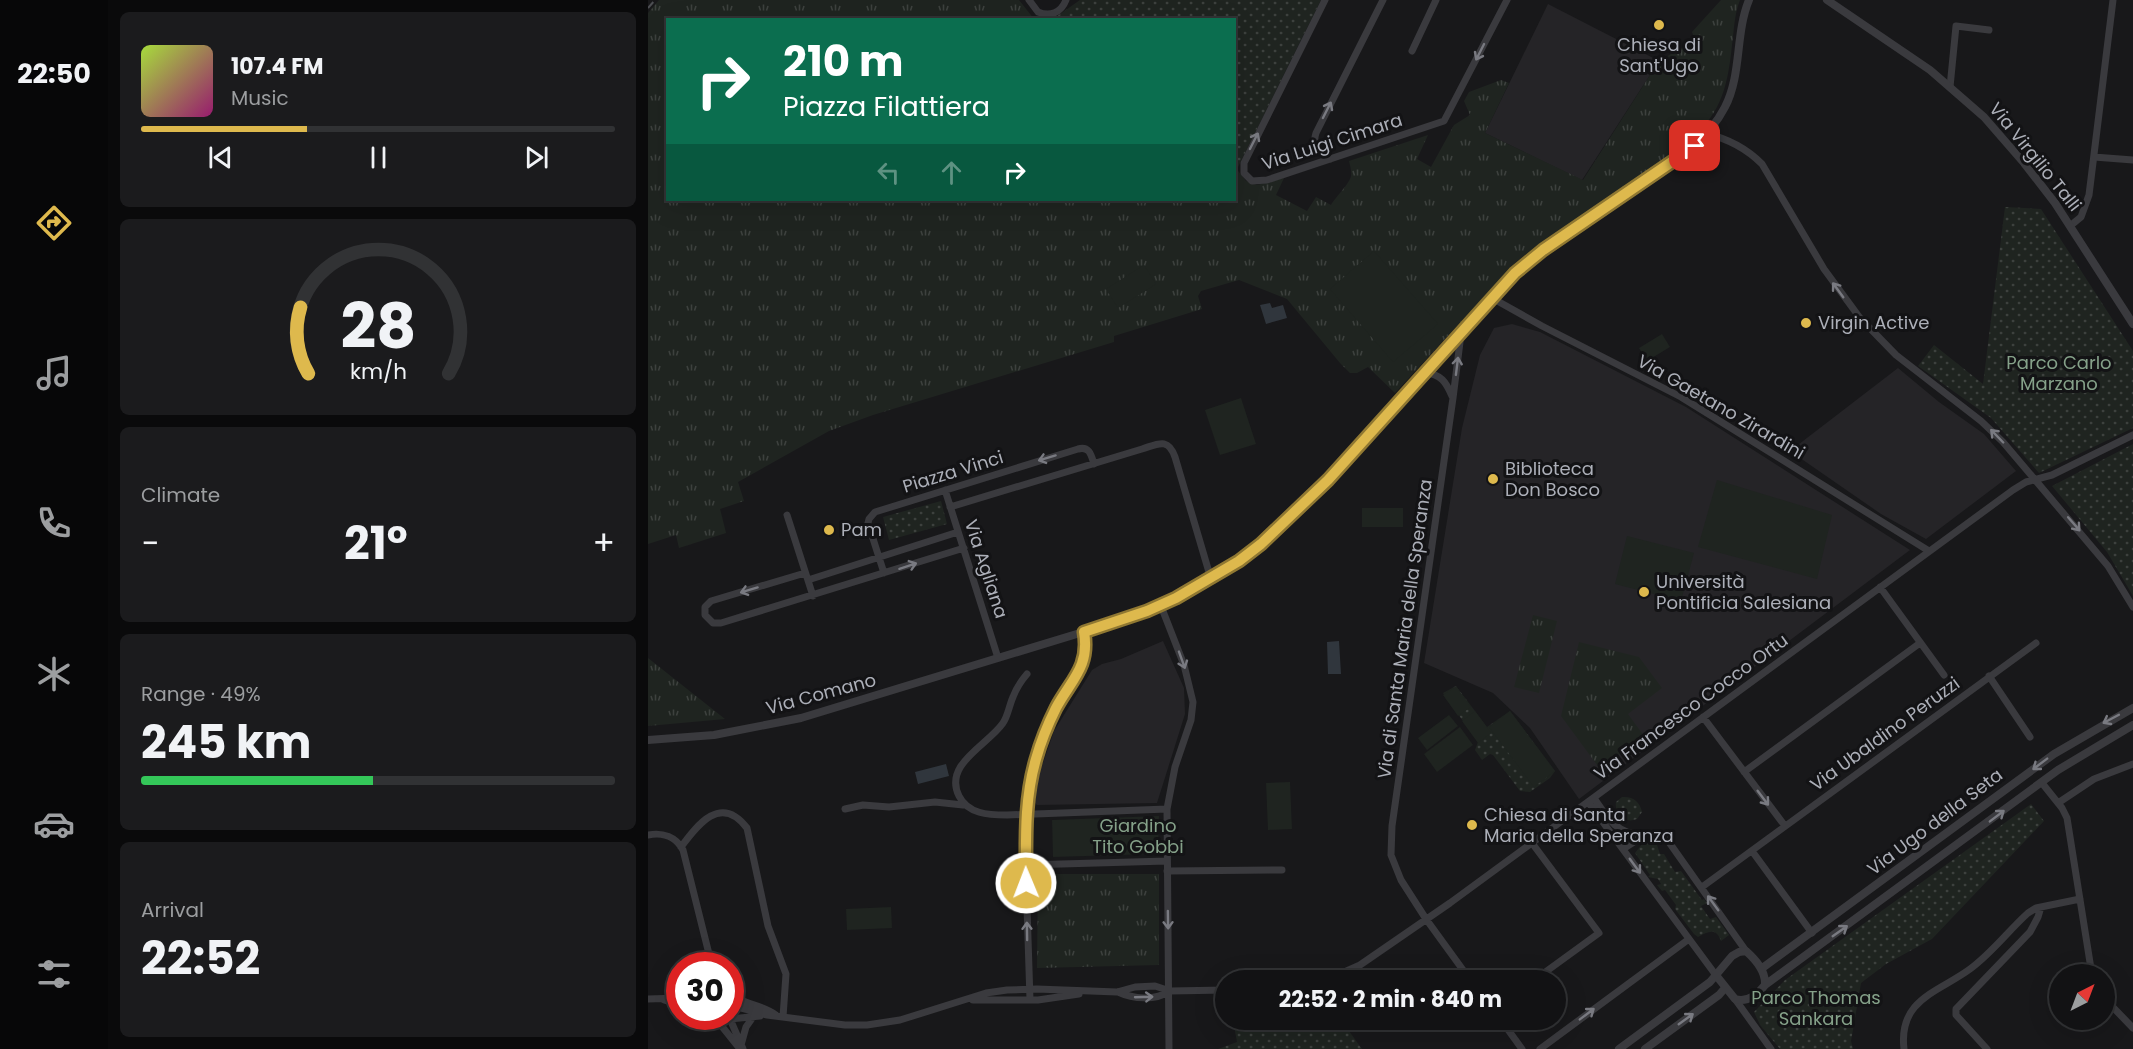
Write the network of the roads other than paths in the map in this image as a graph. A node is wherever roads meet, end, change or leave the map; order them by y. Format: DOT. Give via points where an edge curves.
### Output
graph roads {
  1 [pos="1029,0"];
  2 [pos="1066,0"];
  3 [pos="1325,0"];
  4 [pos="1383,0"];
  5 [pos="1436,0"];
  6 [pos="1507,0"];
  7 [pos="1749,0"];
  8 [pos="1827,0"];
  9 [pos="2113,0"];
  10 [pos="1989,30"];
  11 [pos="1412,51"];
  12 [pos="1950,87"];
  13 [pos="1707,135"];
  14 [pos="2094,157"];
  15 [pos="1330,159"];
  16 [pos="2133,160"];
  17 [pos="2070,226"];
  18 [pos="1492,298"];
  19 [pos="2132,322"];
  20 [pos="1461,334"];
  21 [pos="1425,373"];
  22 [pos="1453,398"];
  23 [pos="2133,435"];
  24 [pos="1094,464"];
  25 [pos="2035,480"];
  26 [pos="945,490"];
  27 [pos="950,507"];
  28 [pos="787,515"];
  29 [pos="958,532"];
  30 [pos="964,548"];
  31 [pos="1929,551"];
  32 [pos="879,558"];
  33 [pos="884,573"];
  34 [pos="807,577"];
  35 [pos="1211,579"];
  36 [pos="1880,587"];
  37 [pos="813,596"];
  38 [pos="1161,606"];
  39 [pos="2133,608"];
  40 [pos="1084,632"];
  41 [pos="1920,643"];
  42 [pos="2036,643"];
  43 [pos="998,658"];
  44 [pos="1027,674"];
  45 [pos="1944,675"];
  46 [pos="1989,676"];
  47 [pos="2133,708"];
  48 [pos="1703,717"];
  49 [pos="2133,725"];
  50 [pos="2030,737"];
  51 [pos="648,740"];
  52 [pos="2133,764"];
  53 [pos="1744,772"];
  54 [pos="2042,783"];
  55 [pos="1591,800"];
  56 [pos="2058,803"];
  57 [pos="963,805"];
  58 [pos="846,809"];
  59 [pos="1167,809"];
  60 [pos="1026,815"];
  61 [pos="1785,826"];
  62 [pos="648,835"];
  63 [pos="1645,835"];
  64 [pos="1532,843"];
  65 [pos="681,847"];
  66 [pos="1623,849"];
  67 [pos="1752,851"];
  68 [pos="1167,861"];
  69 [pos="1026,865"];
  70 [pos="1282,870"];
  71 [pos="1167,871"];
  72 [pos="1702,887"];
  73 [pos="2080,899"];
  74 [pos="2041,907"];
  75 [pos="1426,919"];
  76 [pos="1812,933"];
  77 [pos="1689,939"];
  78 [pos="1746,951"];
  79 [pos="709,952"];
  80 [pos="2090,964"];
  81 [pos="1761,969"];
  82 [pos="1347,970"];
  83 [pos="1464,970"];
  84 [pos="1548,970"];
  85 [pos="1715,974"];
  86 [pos="1765,985"];
  87 [pos="1725,988"];
  88 [pos="1029,989"];
  89 [pos="1215,990"];
  90 [pos="1170,991"];
  91 [pos="1087,992"];
  92 [pos="666,997"];
  93 [pos="648,999"];
  94 [pos="662,999"];
  95 [pos="666,999"];
  96 [pos="969,999"];
  97 [pos="1735,999"];
  98 [pos="666,1000"];
  99 [pos="1030,1000"];
  100 [pos="744,1002"];
  101 [pos="744,1009"];
  102 [pos="2115,1009"];
  103 [pos="767,1015"];
  104 [pos="744,1017"];
  105 [pos="753,1017"];
  106 [pos="781,1017"];
  107 [pos="2133,1028"];
  108 [pos="725,1030"];
  109 [pos="734,1030"];
  110 [pos="1508,1030"];
  111 [pos="741,1048"];
  112 [pos="1170,1049"];
  113 [pos="1522,1049"];
  114 [pos="1540,1049"];
  115 [pos="1619,1049"];
  116 [pos="1645,1049"];
  117 [pos="1772,1049"];
  118 [pos="1904,1049"];
  119 [pos="1987,1049"];
  1 -- 2 [label="street" via="1038,12 1050,14 1061,9"];
  15 -- 3 [label="street, Via Luigi Cimara, one-way" via="1259,181 1249,179 1243,170"];
  15 -- 4 [label="street, one-way" via="1318,150 1315,137"];
  5 -- 11 [label="street"];
  6 -- 15 [label="street, Via Luigi Cimara, one-way" via="1444,121"];
  7 -- 13 [label="street, Via Comano" via="1731,93"];
  8 -- 12 [label="street, Via Virgilio Talli"];
  9 -- 14 [label="street"];
  10 -- 12 [label="street" via="1956,26"];
  12 -- 17 [label="street, Via Virgilio Talli" via="2004,139"];
  13 -- 18 [label="street, Via Comano" via="1543,250"];
  25 -- 13 [label="street, one-way" via="1989,428 1896,355 1860,318 1824,269 1762,164 1737,144"];
  14 -- 16 [label="street"];
  14 -- 17 [label="street" via="2087,204 2081,217"];
  17 -- 19 [label="street, Via Virgilio Talli"];
  18 -- 20 [label="street, Via Comano"];
  18 -- 31 [label="street, Via Gaetano Zirardini" via="1681,397"];
  20 -- 21 [label="street, Via Comano"];
  22 -- 20 [label="street, Via di Santa Maria della Speranza, one-way"];
  21 -- 22 [label="street" via="1442,378"];
  21 -- 35 [label="street, Via Comano" via="1290,518 1252,552"];
  22 -- 75 [label="street, Via di Santa Maria della Speranza" via="1391,842 1396,871"];
  23 -- 25 [label="street, Via Francesco Cocco Ortu"];
  24 -- 26 [label="street, Piazza Vinci, one-way" via="1089,452 1081,448"];
  24 -- 27 [label="street, Piazza Vinci"];
  24 -- 35 [label="street, Piazza Vinci" via="1159,444 1169,446"];
  25 -- 31 [label="street, Via Francesco Cocco Ortu" via="2013,490"];
  25 -- 39 [label="street, one-way" via="2108,566"];
  26 -- 27 [label="street, Via Agliana"];
  26 -- 32 [label="street, Piazza Vinci" via="872,514 868,523"];
  27 -- 29 [label="street, Via Agliana"];
  28 -- 34 [label="street"];
  29 -- 30 [label="street, Via Agliana"];
  29 -- 32 [label="street"];
  33 -- 30 [label="street, one-way"];
  30 -- 43 [label="street, Via Agliana"];
  31 -- 36 [label="street, Via Francesco Cocco Ortu"];
  32 -- 33 [label="street, Piazza Vinci"];
  32 -- 34 [label="street"];
  33 -- 37 [label="street"];
  34 -- 37 [label="street"];
  34 -- 37 [label="street, one-way" via="711,601 705,607 705,615 713,623 722,623"];
  35 -- 38 [label="street, Via Comano"];
  36 -- 41 [label="street"];
  36 -- 48 [label="street, Via Francesco Cocco Ortu"];
  38 -- 40 [label="street, Via Comano"];
  38 -- 59 [label="street, one-way" via="1184,664 1193,702"];
  40 -- 43 [label="street, Via Comano"];
  40 -- 60 [label="street" via="1083,664 1045,732 1031,776"];
  41 -- 45 [label="street"];
  41 -- 53 [label="street"];
  42 -- 46 [label="street, Via Ubaldino Peruzzi"];
  43 -- 51 [label="street, Via Comano" via="772,725"];
  44 -- 57 [label="street" via="1002,724 958,771 955,788"];
  46 -- 50 [label="street"];
  46 -- 61 [label="street, Via Ubaldino Peruzzi"];
  47 -- 76 [label="street, Via Ugo della Seta, one-way" via="2054,754"];
  48 -- 53 [label="street"];
  48 -- 55 [label="street, Via Francesco Cocco Ortu"];
  49 -- 54 [label="street, Via Ugo della Seta"];
  52 -- 56 [label="street" via="2092,780"];
  53 -- 61 [label="street, one-way"];
  54 -- 56 [label="street"];
  86 -- 54 [label="street, Via Ugo della Seta, one-way"];
  55 -- 63 [label="street" via="1618,829"];
  55 -- 64 [label="street, Via Francesco Cocco Ortu"];
  55 -- 66 [label="street"];
  56 -- 73 [label="street" via="2068,822"];
  57 -- 58 [label="street" via="934,802"];
  57 -- 60 [label="street" via="987,814"];
  59 -- 60 [label="street"];
  59 -- 68 [label="street"];
  60 -- 69 [label="street"];
  61 -- 67 [label="street, Via Ubaldino Peruzzi"];
  62 -- 65 [label="street" via="668,836"];
  63 -- 66 [label="street"];
  63 -- 72 [label="street" via="1664,836"];
  64 -- 75 [label="street, Via Francesco Cocco Ortu"];
  64 -- 84 [label="street" via="1599,933"];
  65 -- 79 [label="street"];
  65 -- 106 [label="street" via="701,822 714,814 731,816 747,828 766,919 786,974"];
  66 -- 77 [label="street, one-way"];
  67 -- 72 [label="street, Via Ubaldino Peruzzi"];
  67 -- 76 [label="street"];
  68 -- 69 [label="street"];
  68 -- 71 [label="street"];
  88 -- 69 [label="street, one-way"];
  70 -- 71 [label="street"];
  71 -- 90 [label="street, one-way"];
  78 -- 72 [label="street, one-way"];
  73 -- 74 [label="street"];
  73 -- 80 [label="street"];
  74 -- 118 [label="street" via="2028,913 1971,969 1918,1001 1906,1024"];
  74 -- 119 [label="street" via="2030,932 1956,1009 1956,1015"];
  75 -- 82 [label="street, Via Francesco Cocco Ortu"];
  75 -- 83 [label="street, Via di Santa Maria della Speranza"];
  76 -- 81 [label="street, Via Ugo della Seta"];
  77 -- 85 [label="street"];
  114 -- 77 [label="street, one-way"];
  78 -- 81 [label="street"];
  78 -- 85 [label="street" via="1732,956"];
  81 -- 86 [label="street"];
  85 -- 87 [label="street"];
  85 -- 115 [label="street" via="1710,982"];
  86 -- 97 [label="street" via="1750,998"];
  87 -- 97 [label="street"];
  116 -- 87 [label="street, one-way"];
  88 -- 91 [label="street"];
  88 -- 96 [label="street" via="996,991"];
  88 -- 99 [label="street"];
  89 -- 90 [label="street"];
  90 -- 91 [label="street" via="1137,998 1117,992"];
  90 -- 112 [label="street"];
  91 -- 99 [label="street"];
  92 -- 94 [label="street"];
  93 -- 94 [label="street"];
  94 -- 95 [label="street"];
  94 -- 98 [label="street"];
  96 -- 99 [label="street"];
  96 -- 106 [label="street" via="873,1025"];
  97 -- 117 [label="street"];
  100 -- 106 [label="street"];
  101 -- 103 [label="street"];
  102 -- 107 [label="street"];
  103 -- 105 [label="street"];
  103 -- 106 [label="street"];
  104 -- 105 [label="street"];
  105 -- 111 [label="street"];
  108 -- 111 [label="street"];
  109 -- 111 [label="street"];
  110 -- 113 [label="street"];
}
